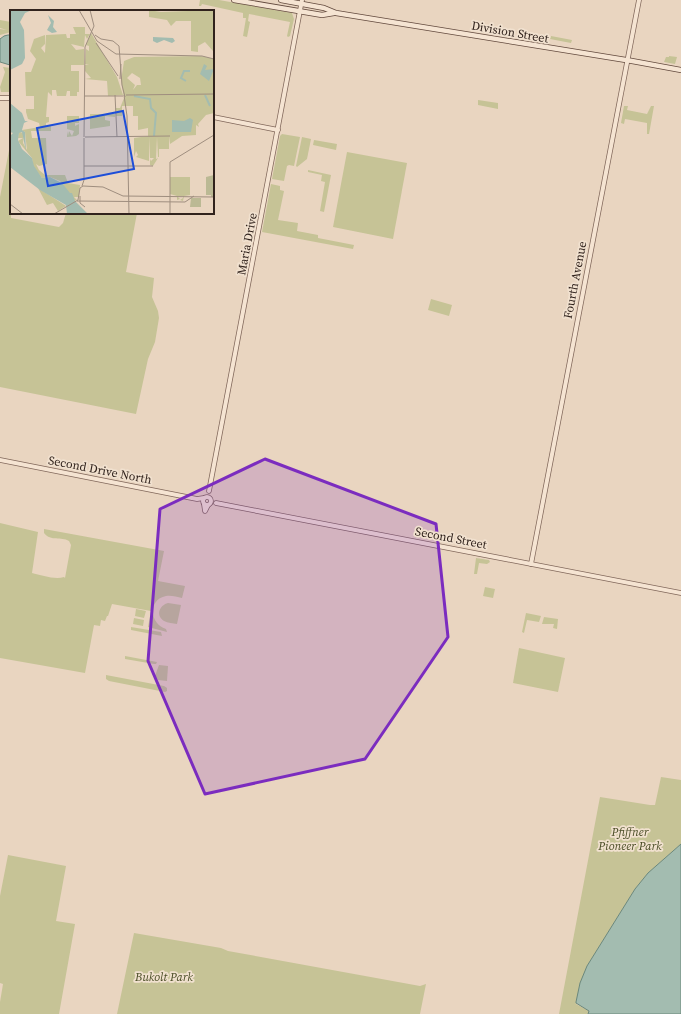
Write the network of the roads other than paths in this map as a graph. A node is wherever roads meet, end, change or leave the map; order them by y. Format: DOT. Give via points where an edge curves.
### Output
graph roads {
  1 [pos="234,0"];
  2 [pos="281,0"];
  3 [pos="639,0"];
  4 [pos="302,2"];
  5 [pos="300,11"];
  6 [pos="336,13"];
  7 [pos="627,60"];
  8 [pos="681,70"];
  9 [pos="214,117"];
  10 [pos="278,130"];
  11 [pos="0,460"];
  12 [pos="207,501"];
  13 [pos="531,564"];
  14 [pos="681,593"];
  1 -- 5 [label="main road, Division Street"];
  2 -- 4 [label="main road, Division Street"];
  3 -- 7 [label="street, Fourth Avenue"];
  4 -- 5 [label="street, Maria Drive"];
  4 -- 6 [label="main road, Division Street"];
  5 -- 6 [label="main road, Division Street" via="322,15"];
  5 -- 10 [label="street, Maria Drive"];
  6 -- 7 [label="main road, Division Street"];
  7 -- 8 [label="main road, Division Street"];
  7 -- 13 [label="street, Fourth Avenue"];
  9 -- 10 [label="street"];
  10 -- 12 [label="street, Maria Drive"];
  11 -- 12 [label="street, Second Drive North"];
  12 -- 13 [label="street, Second Street"];
  13 -- 14 [label="street, Second Street"];
}
